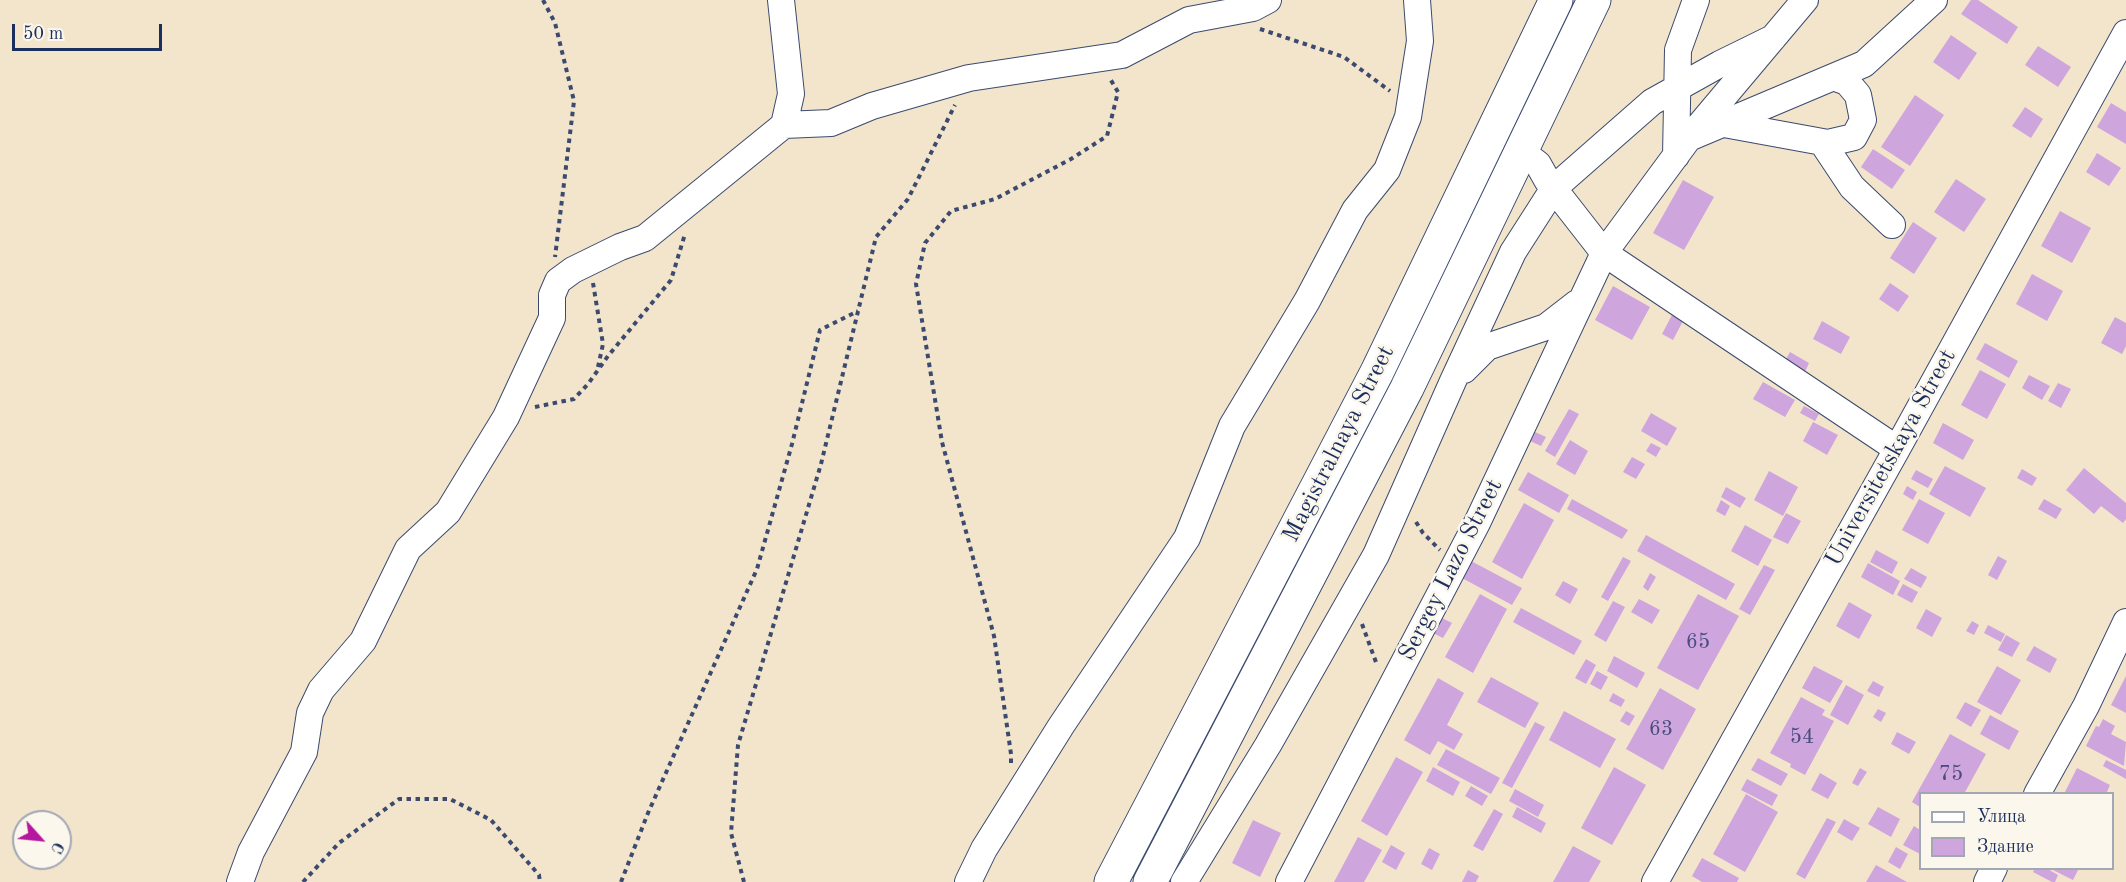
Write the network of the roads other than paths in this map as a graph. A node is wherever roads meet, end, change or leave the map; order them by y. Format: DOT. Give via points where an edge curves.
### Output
graph roads {
  1 [pos="781,0"];
  2 [pos="1268,0"];
  3 [pos="1417,0"];
  4 [pos="1556,0"];
  5 [pos="1594,0"];
  6 [pos="1696,0"];
  7 [pos="1805,0"];
  8 [pos="1934,0"];
  9 [pos="2126,33"];
  10 [pos="1773,38"];
  11 [pos="1833,77"];
  12 [pos="1678,87"];
  13 [pos="1724,124"];
  14 [pos="784,125"];
  15 [pos="1822,142"];
  16 [pos="1682,147"];
  17 [pos="1521,151"];
  18 [pos="1554,188"];
  19 [pos="1892,225"];
  20 [pos="1604,253"];
  21 [pos="1582,299"];
  22 [pos="1453,381"];
  23 [pos="1897,449"];
  24 [pos="2126,622"];
  25 [pos="2038,792"];
  26 [pos="1173,877"];
  27 [pos="240,882"];
  28 [pos="968,882"];
  29 [pos="1111,882"];
  30 [pos="1289,882"];
  31 [pos="1655,882"];
  1 -- 14 [label="street" via="791,94"];
  2 -- 14 [label="street" via="1253,8 1189,20 1122,55 969,78 872,106 831,123"];
  3 -- 28 [label="street" via="1419,41 1408,117 1387,170 1355,210 1307,301 1232,426 1187,538 1061,726 984,849"];
  4 -- 29 [label="main road, Magistralnaya Street" via="1377,372"];
  5 -- 17 [label="main road, Magistralnaya Street"];
  6 -- 12 [label="street" via="1678,50"];
  7 -- 10 [label="street, Sergey Lazo Street"];
  8 -- 11 [label="street" via="1864,64"];
  9 -- 23 [label="street, Universitetskaya Street"];
  10 -- 12 [label="street"];
  10 -- 16 [label="street, Sergey Lazo Street"];
  11 -- 13 [label="street"];
  11 -- 15 [label="street" via="1847,82 1858,95 1863,120 1854,137"];
  12 -- 16 [label="street"];
  12 -- 18 [label="street" via="1652,102"];
  13 -- 15 [label="street"];
  13 -- 16 [label="street"];
  14 -- 27 [label="street" via="645,238 573,270 558,281 552,295 552,318 506,417 448,512 408,549 363,641 321,690 310,713 304,752 251,852"];
  15 -- 19 [label="street" via="1852,187"];
  16 -- 20 [label="street, Sergey Lazo Street"];
  17 -- 18 [label="street" via="1538,164"];
  17 -- 26 [label="main road, Magistralnaya Street"];
  18 -- 20 [label="street"];
  18 -- 22 [label="street" via="1513,252"];
  20 -- 21 [label="street, Sergey Lazo Street"];
  20 -- 23 [label="street"];
  21 -- 22 [label="street" via="1546,327 1487,347"];
  21 -- 30 [label="street, Sergey Lazo Street" via="1477,523"];
  22 -- 26 [label="street" via="1376,555 1354,595 1268,746"];
  23 -- 31 [label="street, Universitetskaya Street"];
  24 -- 25 [label="street" via="2086,706"];
}
